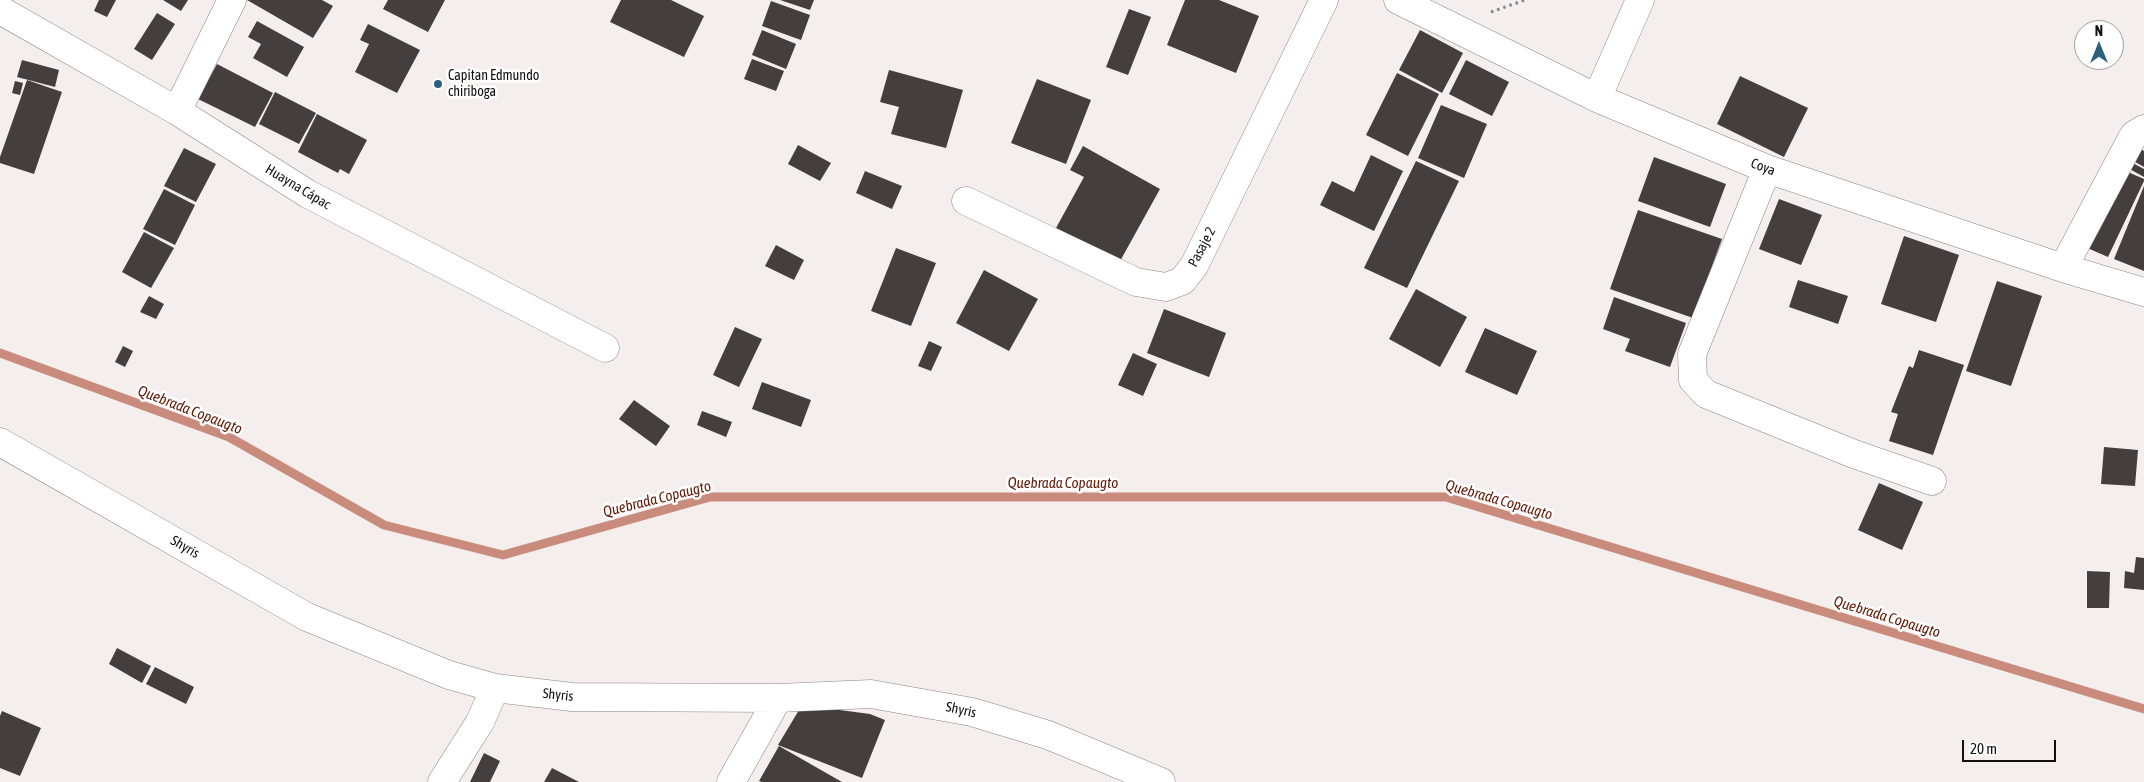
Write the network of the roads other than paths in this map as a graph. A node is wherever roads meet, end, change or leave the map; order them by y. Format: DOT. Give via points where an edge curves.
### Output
graph roads {
  1 [pos="232,0"];
  2 [pos="1324,0"];
  3 [pos="1398,0"];
  4 [pos="1640,0"];
  5 [pos="0,10"];
  6 [pos="1597,98"];
  7 [pos="177,111"];
  8 [pos="2144,129"];
  9 [pos="1767,169"];
  10 [pos="966,201"];
  11 [pos="2063,268"];
  12 [pos="2144,292"];
  13 [pos="605,348"];
  14 [pos="0,442"];
  15 [pos="1932,481"];
  16 [pos="495,688"];
  17 [pos="778,698"];
  18 [pos="442,782"];
  19 [pos="731,782"];
  20 [pos="1161,782"];
  1 -- 7 [label="street"];
  2 -- 10 [label="street, Pasaje 2" via="1194,266 1182,281 1166,287 1136,282"];
  3 -- 6 [label="street, Coya"];
  4 -- 6 [label="street"];
  5 -- 7 [label="street, Huayna Cápac"];
  6 -- 9 [label="street, Coya"];
  7 -- 13 [label="street, Huayna Cápac" via="308,194"];
  8 -- 11 [label="street" via="2131,140"];
  9 -- 11 [label="street, Coya"];
  9 -- 15 [label="street" via="1692,354 1693,380 1706,394 1854,454"];
  11 -- 12 [label="street, Coya"];
  14 -- 16 [label="street, Shyris" via="306,617 449,675"];
  16 -- 17 [label="street, Shyris" via="572,698"];
  16 -- 18 [label="street" via="480,722"];
  17 -- 19 [label="street"];
  17 -- 20 [label="street, Shyris" via="871,694 972,712 1048,735"];
}
